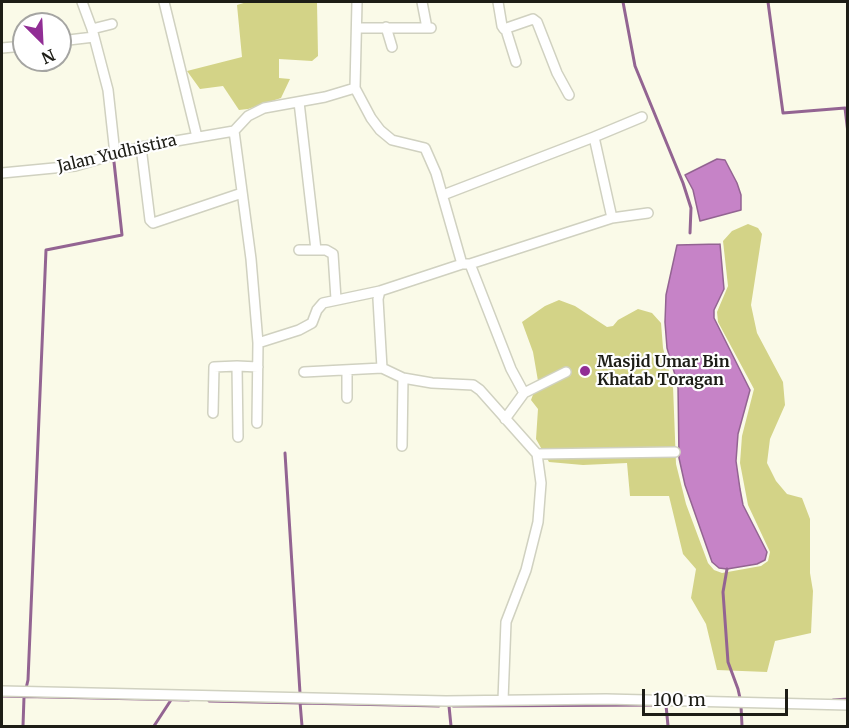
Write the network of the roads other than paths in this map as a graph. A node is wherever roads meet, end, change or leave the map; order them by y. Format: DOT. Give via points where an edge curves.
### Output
graph roads {
  1 [pos="82,2"];
  2 [pos="164,2"];
  3 [pos="357,2"];
  4 [pos="422,2"];
  5 [pos="498,2"];
  6 [pos="112,24"];
  7 [pos="386,27"];
  8 [pos="357,28"];
  9 [pos="506,30"];
  10 [pos="93,33"];
  11 [pos="72,38"];
  12 [pos="392,47"];
  13 [pos="516,62"];
  14 [pos="355,88"];
  15 [pos="569,94"];
  16 [pos="299,102"];
  17 [pos="642,117"];
  18 [pos="234,131"];
  19 [pos="197,137"];
  20 [pos="594,137"];
  21 [pos="141,147"];
  22 [pos="115,154"];
  23 [pos="2,173"];
  24 [pos="242,193"];
  25 [pos="443,195"];
  26 [pos="648,213"];
  27 [pos="612,218"];
  28 [pos="299,250"];
  29 [pos="316,250"];
  30 [pos="466,264"];
  31 [pos="380,291"];
  32 [pos="336,299"];
  33 [pos="258,343"];
  34 [pos="237,366"];
  35 [pos="258,367"];
  36 [pos="382,368"];
  37 [pos="347,370"];
  38 [pos="304,372"];
  39 [pos="566,372"];
  40 [pos="403,378"];
  41 [pos="524,393"];
  42 [pos="348,398"];
  43 [pos="213,413"];
  44 [pos="505,419"];
  45 [pos="257,423"];
  46 [pos="238,436"];
  47 [pos="402,446"];
  48 [pos="675,452"];
  49 [pos="537,454"];
  50 [pos="2,692"];
  51 [pos="503,700"];
  52 [pos="847,706"];
  1 -- 10 [label="street"];
  2 -- 19 [label="street"];
  3 -- 8 [label="street"];
  4 -- 7 [label="street" via="429,28"];
  5 -- 9 [label="street"];
  6 -- 10 [label="street"];
  7 -- 8 [label="street"];
  7 -- 12 [label="street"];
  8 -- 14 [label="street"];
  9 -- 13 [label="street"];
  9 -- 15 [label="street" via="535,20"];
  10 -- 11 [label="street"];
  10 -- 22 [label="street" via="108,90"];
  14 -- 16 [label="street"];
  14 -- 25 [label="street" via="380,130 392,140 425,148"];
  16 -- 18 [label="street" via="255,111"];
  16 -- 29 [label="street"];
  17 -- 20 [label="street"];
  18 -- 19 [label="street, Jalan Yudhistira"];
  18 -- 24 [label="street"];
  19 -- 21 [label="street, Jalan Yudhistira"];
  20 -- 25 [label="street"];
  20 -- 27 [label="street"];
  21 -- 22 [label="street, Jalan Yudhistira"];
  21 -- 24 [label="street" via="153,223"];
  22 -- 23 [label="street, Jalan Yudhistira" via="75,166"];
  24 -- 33 [label="street"];
  25 -- 30 [label="street"];
  26 -- 27 [label="street"];
  27 -- 30 [label="street"];
  28 -- 29 [label="street"];
  29 -- 32 [label="street" via="333,254"];
  30 -- 31 [label="street"];
  30 -- 41 [label="street"];
  31 -- 32 [label="street"];
  31 -- 36 [label="street"];
  32 -- 33 [label="street" via="323,303 312,323"];
  33 -- 35 [label="street"];
  34 -- 35 [label="street"];
  34 -- 43 [label="street" via="214,367"];
  34 -- 46 [label="street"];
  35 -- 45 [label="street"];
  36 -- 37 [label="street"];
  36 -- 40 [label="street"];
  37 -- 38 [label="street"];
  37 -- 42 [label="street"];
  39 -- 41 [label="street"];
  40 -- 44 [label="street" via="473,385"];
  40 -- 47 [label="street"];
  41 -- 44 [label="street"];
  44 -- 49 [label="street"];
  48 -- 49 [label="street"];
  49 -- 51 [label="street" via="541,483 538,522 526,570 506,622"];
  50 -- 51 [label="street"];
  51 -- 52 [label="street"];
}
